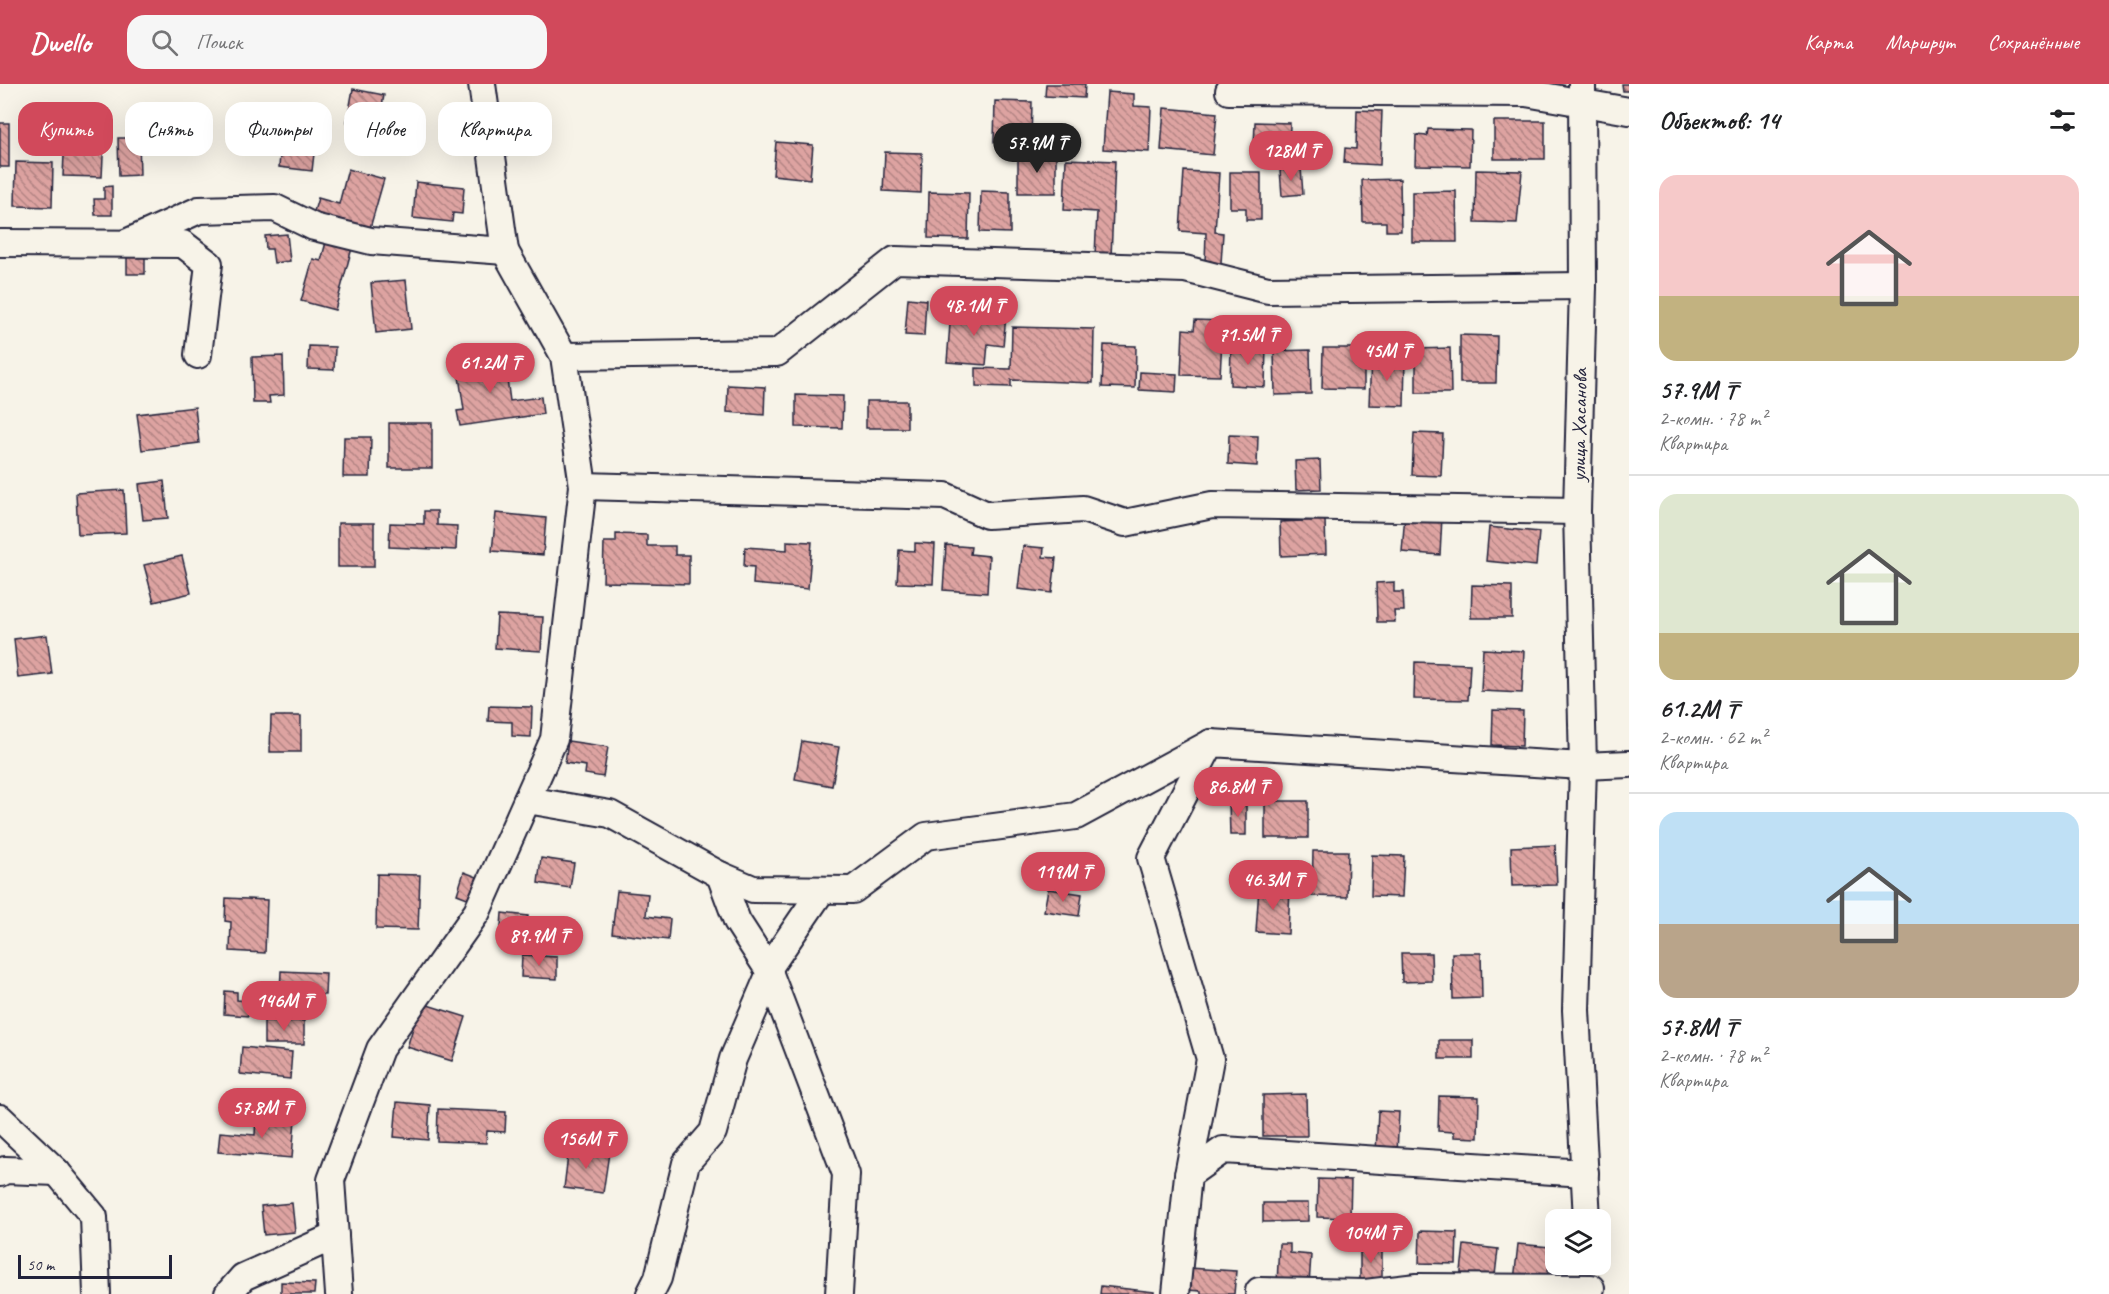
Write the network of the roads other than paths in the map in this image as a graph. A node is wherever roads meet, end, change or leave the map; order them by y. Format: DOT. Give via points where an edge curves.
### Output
graph roads {
  1 [pos="483,84"];
  2 [pos="1229,91"];
  3 [pos="1582,94"];
  4 [pos="1629,111"];
  5 [pos="128,242"];
  6 [pos="0,243"];
  7 [pos="505,251"];
  8 [pos="1582,286"];
  9 [pos="198,355"];
  10 [pos="564,356"];
  11 [pos="583,486"];
  12 [pos="1577,512"];
  13 [pos="1211,743"];
  14 [pos="1629,764"];
  15 [pos="1583,766"];
  16 [pos="527,800"];
  17 [pos="720,875"];
  18 [pos="822,890"];
  19 [pos="769,971"];
  20 [pos="0,1118"];
  21 [pos="57,1172"];
  22 [pos="0,1173"];
  23 [pos="1585,1173"];
  24 [pos="1188,1175"];
  25 [pos="1587,1209"];
  26 [pos="335,1236"];
  27 [pos="1591,1282"];
  28 [pos="1259,1291"];
  29 [pos="97,1294"];
  30 [pos="228,1294"];
  31 [pos="339,1294"];
  32 [pos="650,1294"];
  33 [pos="840,1294"];
  34 [pos="1176,1294"];
  1 -- 7 [label="street"];
  2 -- 3 [label="street"];
  3 -- 4 [label="street"];
  3 -- 8 [label="street, улица Хасанова"];
  5 -- 6 [label="street"];
  5 -- 7 [label="street" via="199,210 275,208 314,227 371,241"];
  5 -- 9 [label="street" via="183,244 209,264"];
  7 -- 10 [label="street"];
  8 -- 10 [label="street" via="1268,290 1185,269 895,260 777,353"];
  8 -- 12 [label="street, улица Хасанова"];
  10 -- 11 [label="street"];
  11 -- 12 [label="street" via="945,496 987,515 1083,509 1125,523 1212,505"];
  11 -- 16 [label="street" via="554,739"];
  12 -- 15 [label="street, улица Хасанова"];
  13 -- 15 [label="street"];
  13 -- 18 [label="street" via="1076,816 926,836 853,890"];
  13 -- 24 [label="street" via="1150,858 1210,1059"];
  14 -- 15 [label="street"];
  15 -- 23 [label="street, улица Хасанова" via="1576,1010"];
  16 -- 17 [label="street" via="610,814"];
  16 -- 26 [label="street" via="477,912 380,1050 331,1180"];
  17 -- 18 [label="street" via="753,889"];
  17 -- 19 [label="street" via="737,921"];
  18 -- 19 [label="street"];
  19 -- 32 [label="street" via="733,1059 713,1132 686,1163 658,1278"];
  19 -- 33 [label="street" via="846,1174"];
  20 -- 21 [label="street"];
  21 -- 22 [label="street"];
  21 -- 29 [label="street" via="94,1216"];
  23 -- 24 [label="street" via="1223,1150"];
  23 -- 25 [label="street, улица Хасанова"];
  24 -- 34 [label="street"];
  26 -- 30 [label="street" via="243,1277"];
  26 -- 31 [label="street"];
  27 -- 28 [label="street" via="1417,1287 1365,1293"];
}
